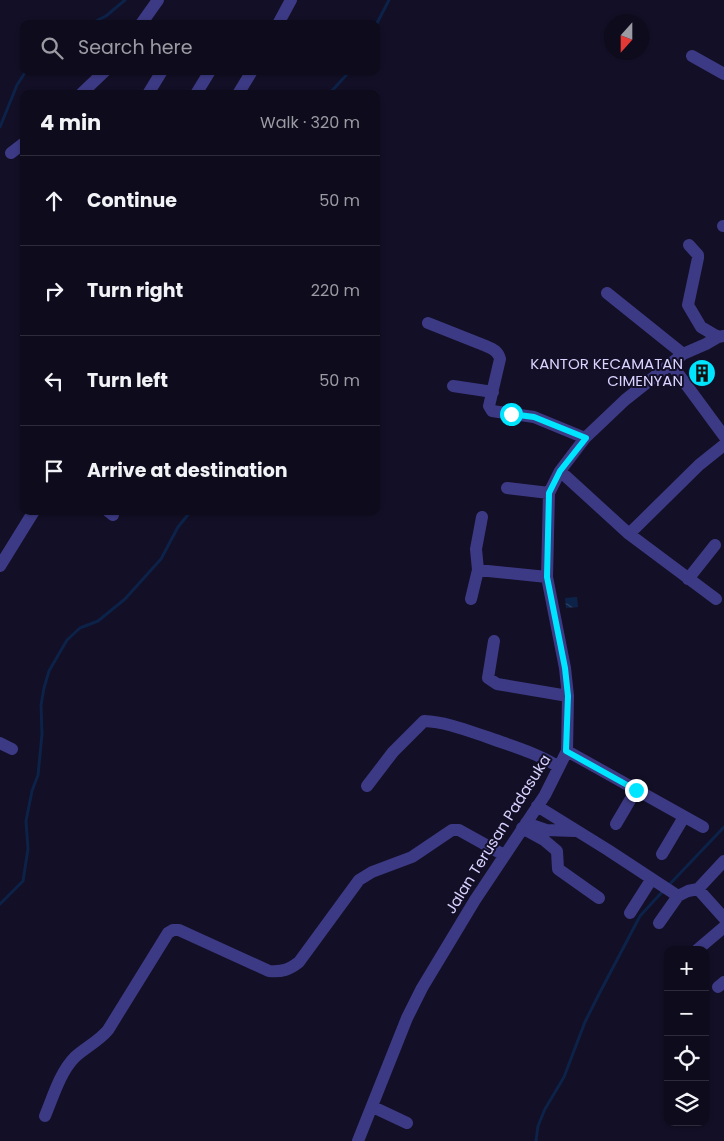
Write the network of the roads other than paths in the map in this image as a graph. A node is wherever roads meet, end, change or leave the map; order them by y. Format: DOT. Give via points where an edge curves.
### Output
graph roads {
  1 [pos="158,0"];
  2 [pos="291,0"];
  3 [pos="144,20"];
  4 [pos="280,20"];
  5 [pos="692,56"];
  6 [pos="724,74"];
  7 [pos="101,75"];
  8 [pos="160,75"];
  9 [pos="208,75"];
  10 [pos="246,75"];
  11 [pos="85,90"];
  12 [pos="150,90"];
  13 [pos="198,90"];
  14 [pos="240,90"];
  15 [pos="20,145"];
  16 [pos="11,153"];
  17 [pos="689,245"];
  18 [pos="607,293"];
  19 [pos="428,323"];
  20 [pos="721,336"];
  21 [pos="683,354"];
  22 [pos="671,364"];
  23 [pos="452,386"];
  24 [pos="493,392"];
  25 [pos="724,436"];
  26 [pos="586,438"];
  27 [pos="724,445"];
  28 [pos="560,471"];
  29 [pos="507,488"];
  30 [pos="549,493"];
  31 [pos="32,515"];
  32 [pos="482,517"];
  33 [pos="628,534"];
  34 [pos="714,545"];
  35 [pos="0,566"];
  36 [pos="478,570"];
  37 [pos="547,577"];
  38 [pos="688,579"];
  39 [pos="471,599"];
  40 [pos="716,599"];
  41 [pos="494,641"];
  42 [pos="568,696"];
  43 [pos="566,751"];
  44 [pos="559,767"];
  45 [pos="367,786"];
  46 [pos="636,790"];
  47 [pos="537,806"];
  48 [pos="684,817"];
  49 [pos="616,824"];
  50 [pos="524,825"];
  51 [pos="703,828"];
  52 [pos="578,831"];
  53 [pos="662,854"];
  54 [pos="504,855"];
  55 [pos="724,861"];
  56 [pos="651,880"];
  57 [pos="698,889"];
  58 [pos="678,896"];
  59 [pos="599,898"];
  60 [pos="630,913"];
  61 [pos="724,918"];
  62 [pos="659,923"];
  63 [pos="724,927"];
  64 [pos="702,946"];
  65 [pos="373,1107"];
  66 [pos="45,1116"];
  67 [pos="407,1123"];
  68 [pos="358,1141"];
  1 -- 3 [label="street"];
  2 -- 4 [label="street"];
  5 -- 6 [label="street"];
  7 -- 11 [label="street"];
  8 -- 12 [label="street"];
  9 -- 13 [label="street"];
  10 -- 14 [label="street"];
  15 -- 16 [label="street"];
  17 -- 20 [label="street" via="698,258 688,305 701,327"];
  18 -- 21 [label="street"];
  19 -- 24 [label="street" via="496,350 500,359"];
  20 -- 21 [label="street, Jalan Terusan Padasuka"];
  21 -- 22 [label="street, Jalan Terusan Padasuka"];
  22 -- 25 [label="street"];
  22 -- 26 [label="street, Jalan Terusan Padasuka" via="636,390"];
  23 -- 24 [label="street"];
  24 -- 26 [label="street" via="492,411 534,417"];
  26 -- 28 [label="street, Jalan Terusan Padasuka"];
  27 -- 33 [label="street"];
  28 -- 30 [label="street, Jalan Terusan Padasuka"];
  28 -- 33 [label="street"];
  29 -- 30 [label="street"];
  30 -- 37 [label="street, Jalan Terusan Padasuka"];
  31 -- 35 [label="street"];
  32 -- 36 [label="street" via="476,549"];
  33 -- 38 [label="street"];
  34 -- 38 [label="street"];
  36 -- 37 [label="street"];
  36 -- 39 [label="street"];
  37 -- 42 [label="street, Jalan Terusan Padasuka"];
  38 -- 40 [label="street"];
  41 -- 42 [label="street" via="488,678 497,684"];
  42 -- 43 [label="street, Jalan Terusan Padasuka"];
  43 -- 44 [label="street, Jalan Terusan Padasuka"];
  43 -- 46 [label="street"];
  44 -- 45 [label="street" via="545,758 464,729 440,721 424,721 393,752"];
  44 -- 47 [label="street, Jalan Terusan Padasuka"];
  46 -- 48 [label="street"];
  46 -- 49 [label="street"];
  47 -- 50 [label="street, Jalan Terusan Padasuka"];
  47 -- 52 [label="street"];
  48 -- 51 [label="street"];
  48 -- 53 [label="street"];
  50 -- 52 [label="street" via="546,830"];
  50 -- 54 [label="street, Jalan Terusan Padasuka"];
  50 -- 59 [label="street" via="557,851 558,869"];
  52 -- 56 [label="street"];
  54 -- 65 [label="street, Jalan Terusan Padasuka" via="422,988"];
  54 -- 66 [label="street" via="459,830 452,830 412,857 359,880 299,962 280,972 269,971 173,930 168,933 108,1030 69,1065"];
  55 -- 57 [label="street"];
  56 -- 58 [label="street"];
  56 -- 60 [label="street"];
  57 -- 58 [label="street"];
  57 -- 61 [label="street"];
  58 -- 62 [label="street"];
  63 -- 64 [label="street"];
  65 -- 67 [label="street"];
  65 -- 68 [label="street, Jalan Terusan Padasuka"];
}
